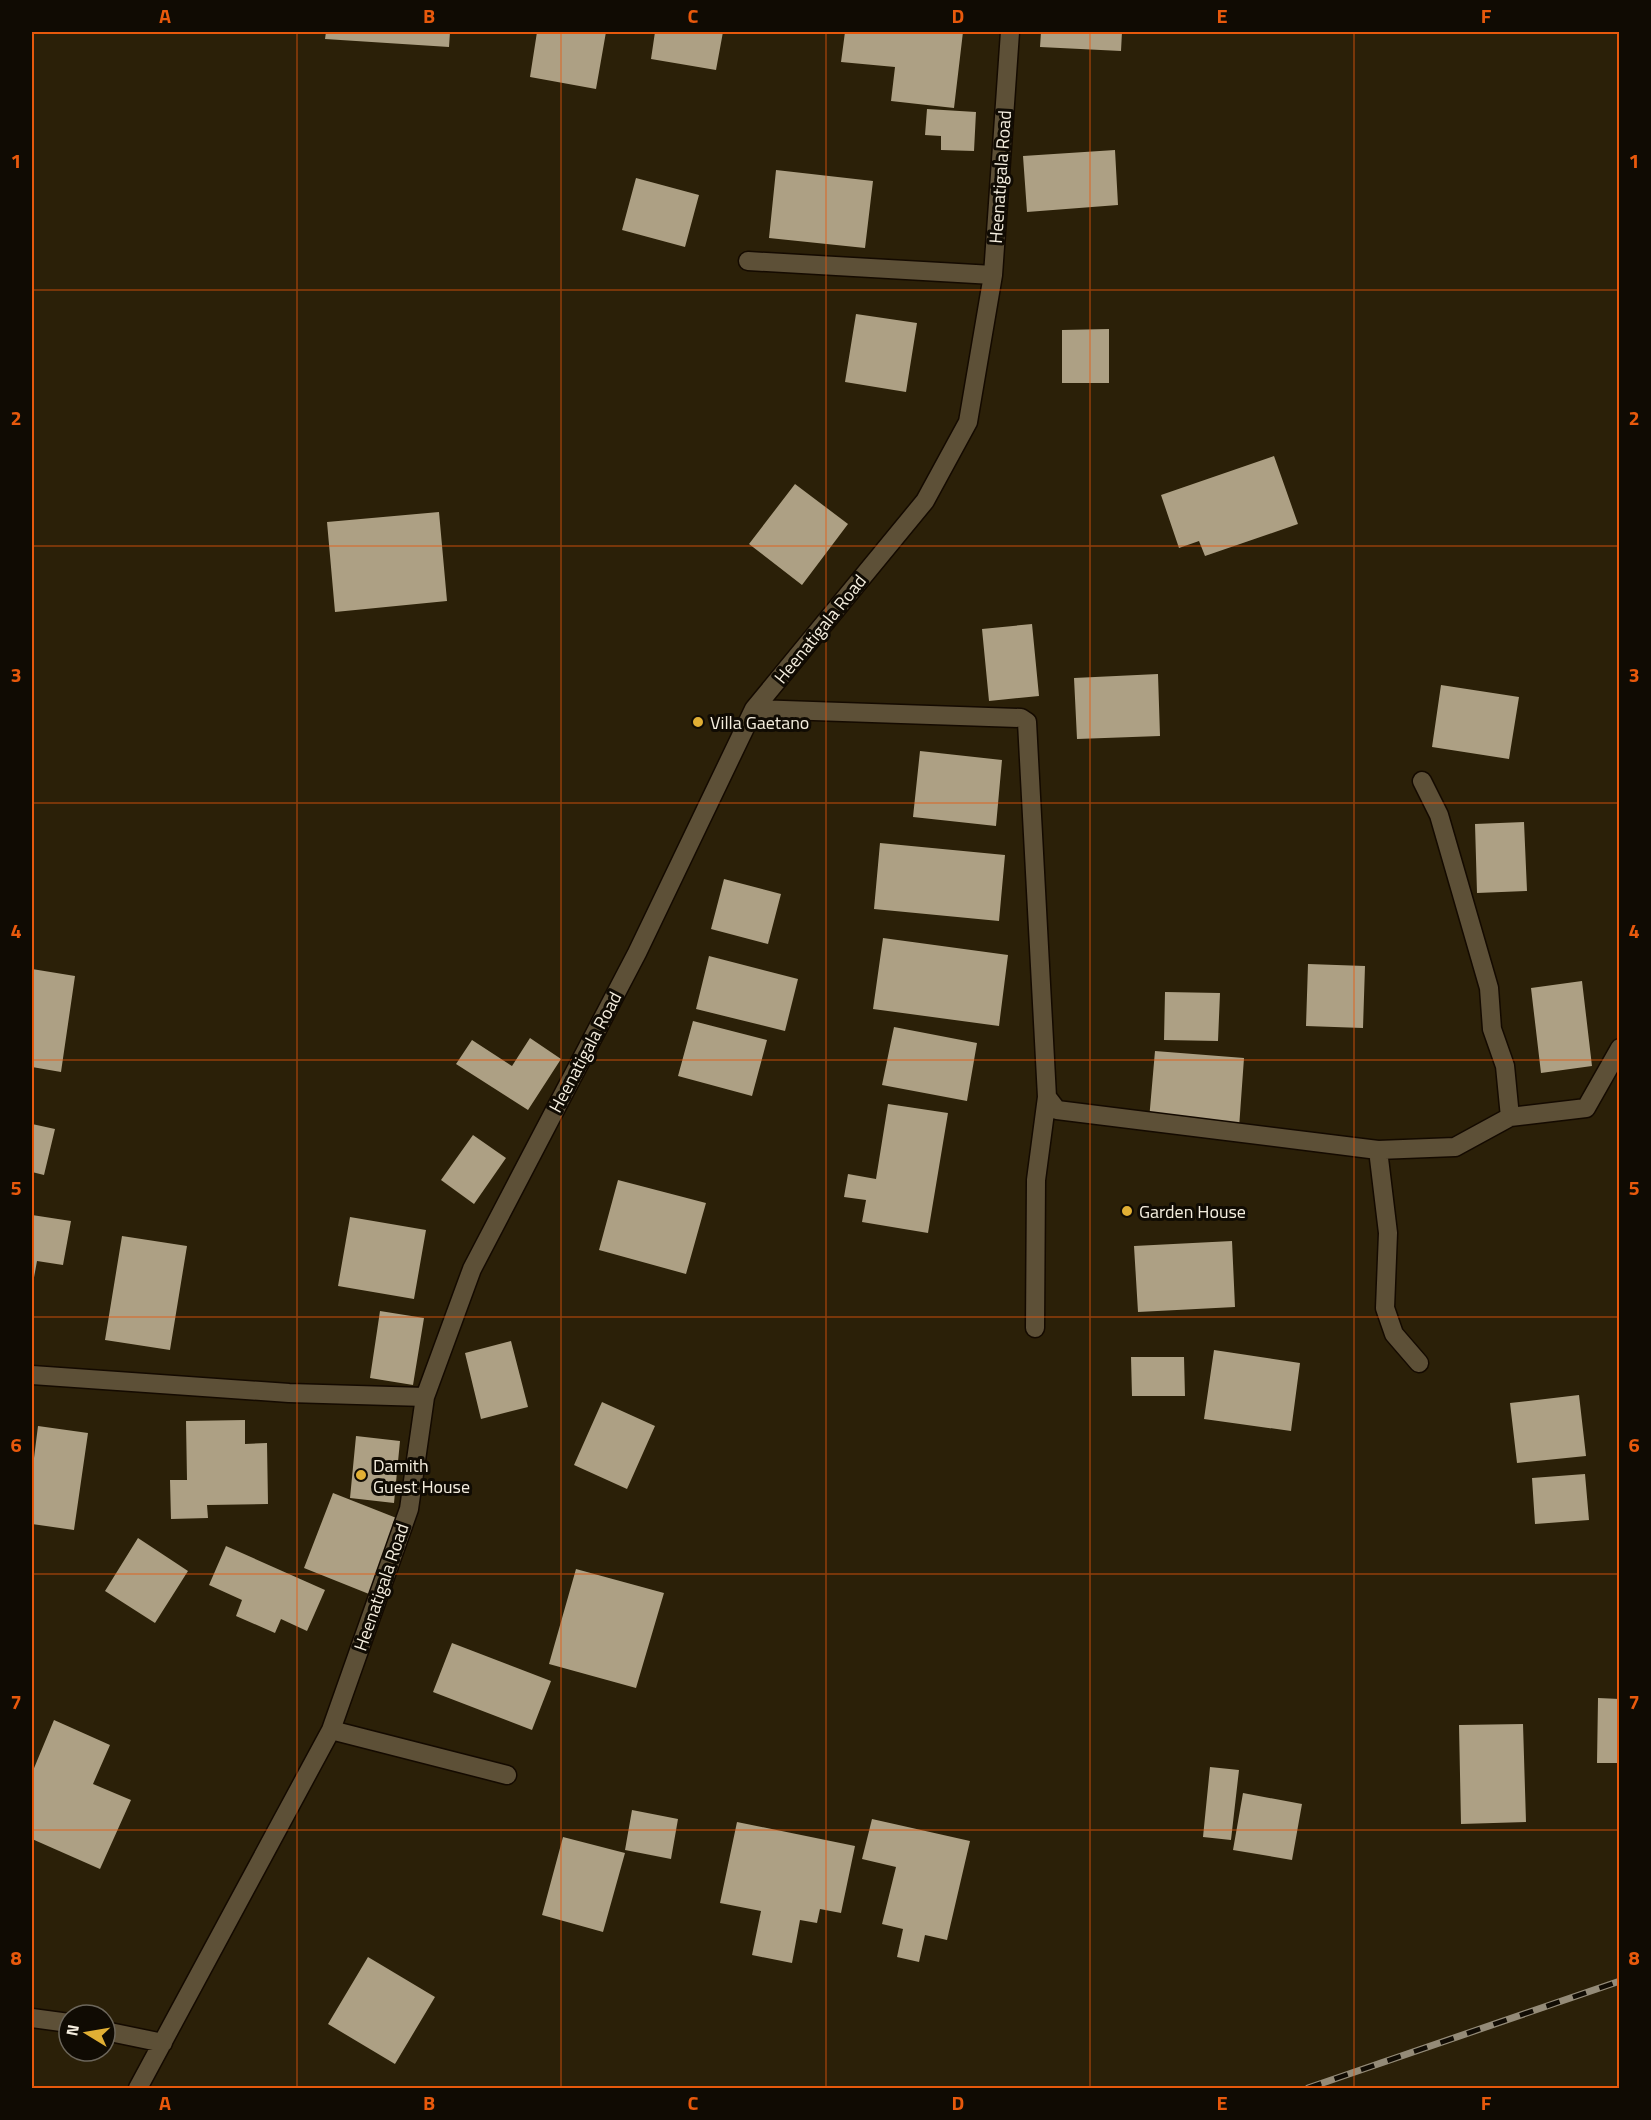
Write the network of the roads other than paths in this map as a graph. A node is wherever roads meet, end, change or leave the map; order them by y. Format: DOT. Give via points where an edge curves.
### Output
graph roads {
  1 [pos="1010,32"];
  2 [pos="748,261"];
  3 [pos="993,275"];
  4 [pos="754,709"];
  5 [pos="1422,781"];
  6 [pos="1620,1048"];
  7 [pos="1047,1097"];
  8 [pos="1510,1117"];
  9 [pos="1378,1150"];
  10 [pos="1035,1328"];
  11 [pos="1419,1363"];
  12 [pos="32,1375"];
  13 [pos="425,1397"];
  14 [pos="331,1731"];
  15 [pos="507,1775"];
  16 [pos="32,2018"];
  17 [pos="57,2021"];
  18 [pos="117,2033"];
  19 [pos="163,2043"];
  20 [pos="138,2088"];
  1 -- 3 [label="street, Heenatigala Road"];
  2 -- 3 [label="street"];
  3 -- 4 [label="street, Heenatigala Road" via="969,422 925,501"];
  4 -- 7 [label="street" via="1021,718 1027,722"];
  4 -- 13 [label="street, Heenatigala Road" via="637,953 472,1269"];
  5 -- 8 [label="street" via="1439,815 1489,988 1492,1029 1505,1066"];
  6 -- 8 [label="street" via="1586,1108"];
  7 -- 9 [label="street" via="1057,1110"];
  7 -- 10 [label="street" via="1036,1180"];
  8 -- 9 [label="street" via="1455,1147"];
  9 -- 11 [label="street" via="1388,1233 1385,1308 1394,1334"];
  12 -- 13 [label="street" via="289,1393"];
  13 -- 14 [label="street, Heenatigala Road" via="409,1509"];
  14 -- 15 [label="street"];
  14 -- 19 [label="street, Heenatigala Road"];
  16 -- 17 [label="street"];
  18 -- 19 [label="street"];
  19 -- 20 [label="street, Heenatigala Road"];
}
